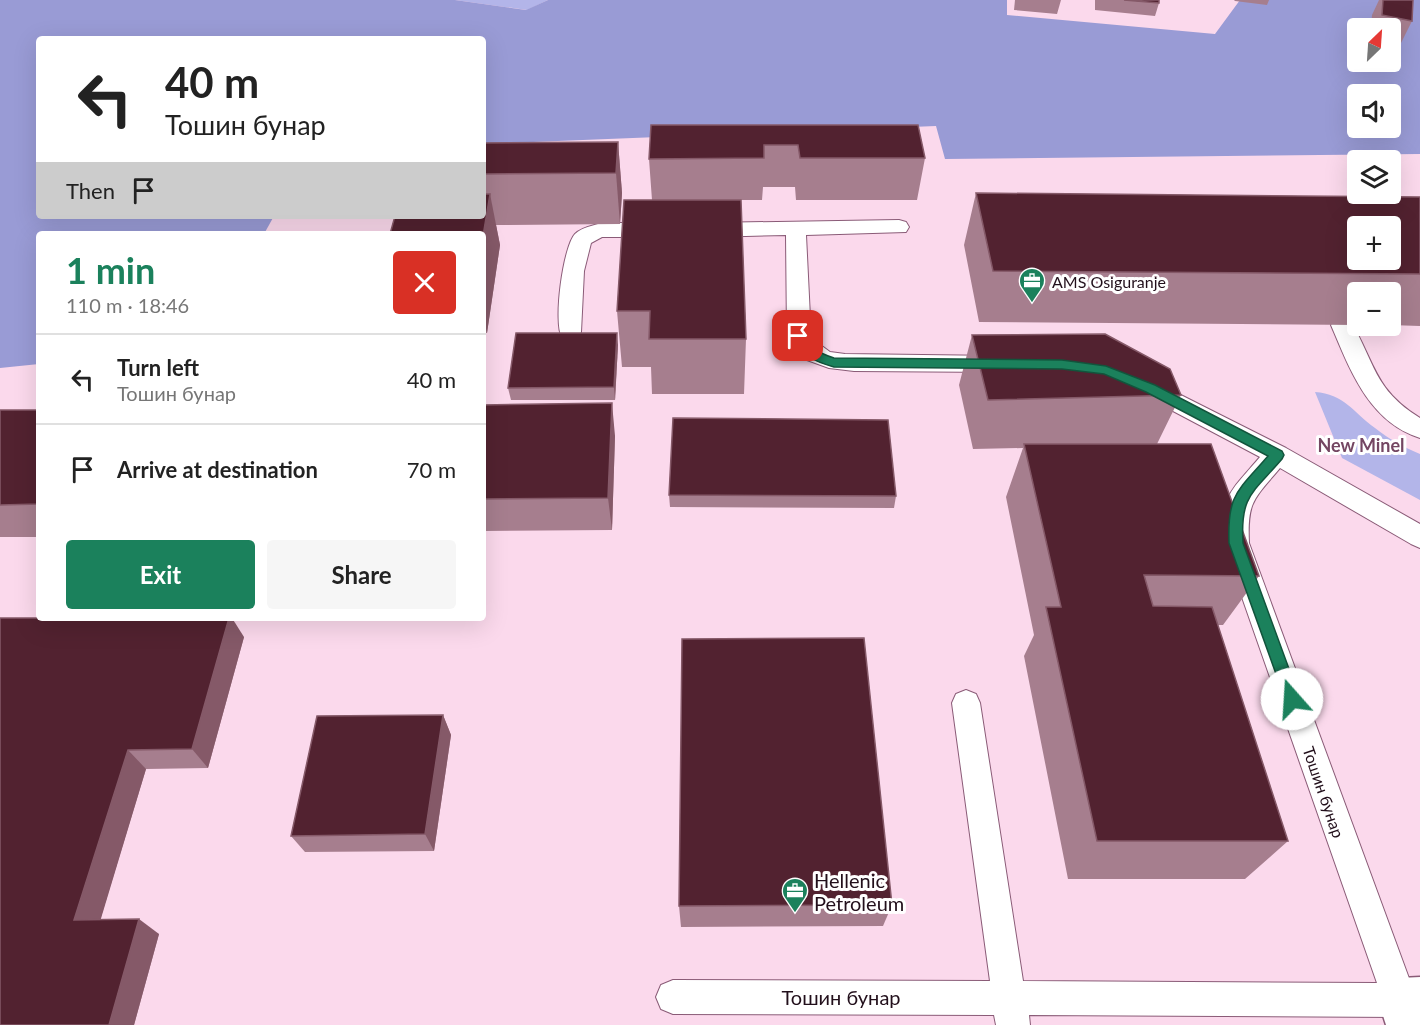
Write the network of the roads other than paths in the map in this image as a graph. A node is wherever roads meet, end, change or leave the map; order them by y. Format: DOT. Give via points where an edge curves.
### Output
graph roads {
  1 [pos="899,227"];
  2 [pos="796,229"];
  3 [pos="1342,325"];
  4 [pos="570,333"];
  5 [pos="1016,364"];
  6 [pos="1125,376"];
  7 [pos="1420,429"];
  8 [pos="1277,455"];
  9 [pos="1420,537"];
  10 [pos="966,703"];
  11 [pos="673,997"];
  12 [pos="1409,1008"];
  13 [pos="1012,1011"];
  1 -- 2 [label="lane"];
  2 -- 4 [label="lane" via="593,232 582,239 577,253"];
  2 -- 5 [label="lane" via="798,336 804,348 817,358 834,363"];
  3 -- 7 [label="lane" via="1365,381 1378,399"];
  6 -- 8 [label="lane"];
  8 -- 9 [label="lane"];
  8 -- 12 [label="lane, Тошин бунар" via="1239,499 1236,543"];
  10 -- 13 [label="lane"];
  11 -- 13 [label="lane, Тошин бунар"];
  12 -- 13 [label="lane, Тошин бунар"];
}
